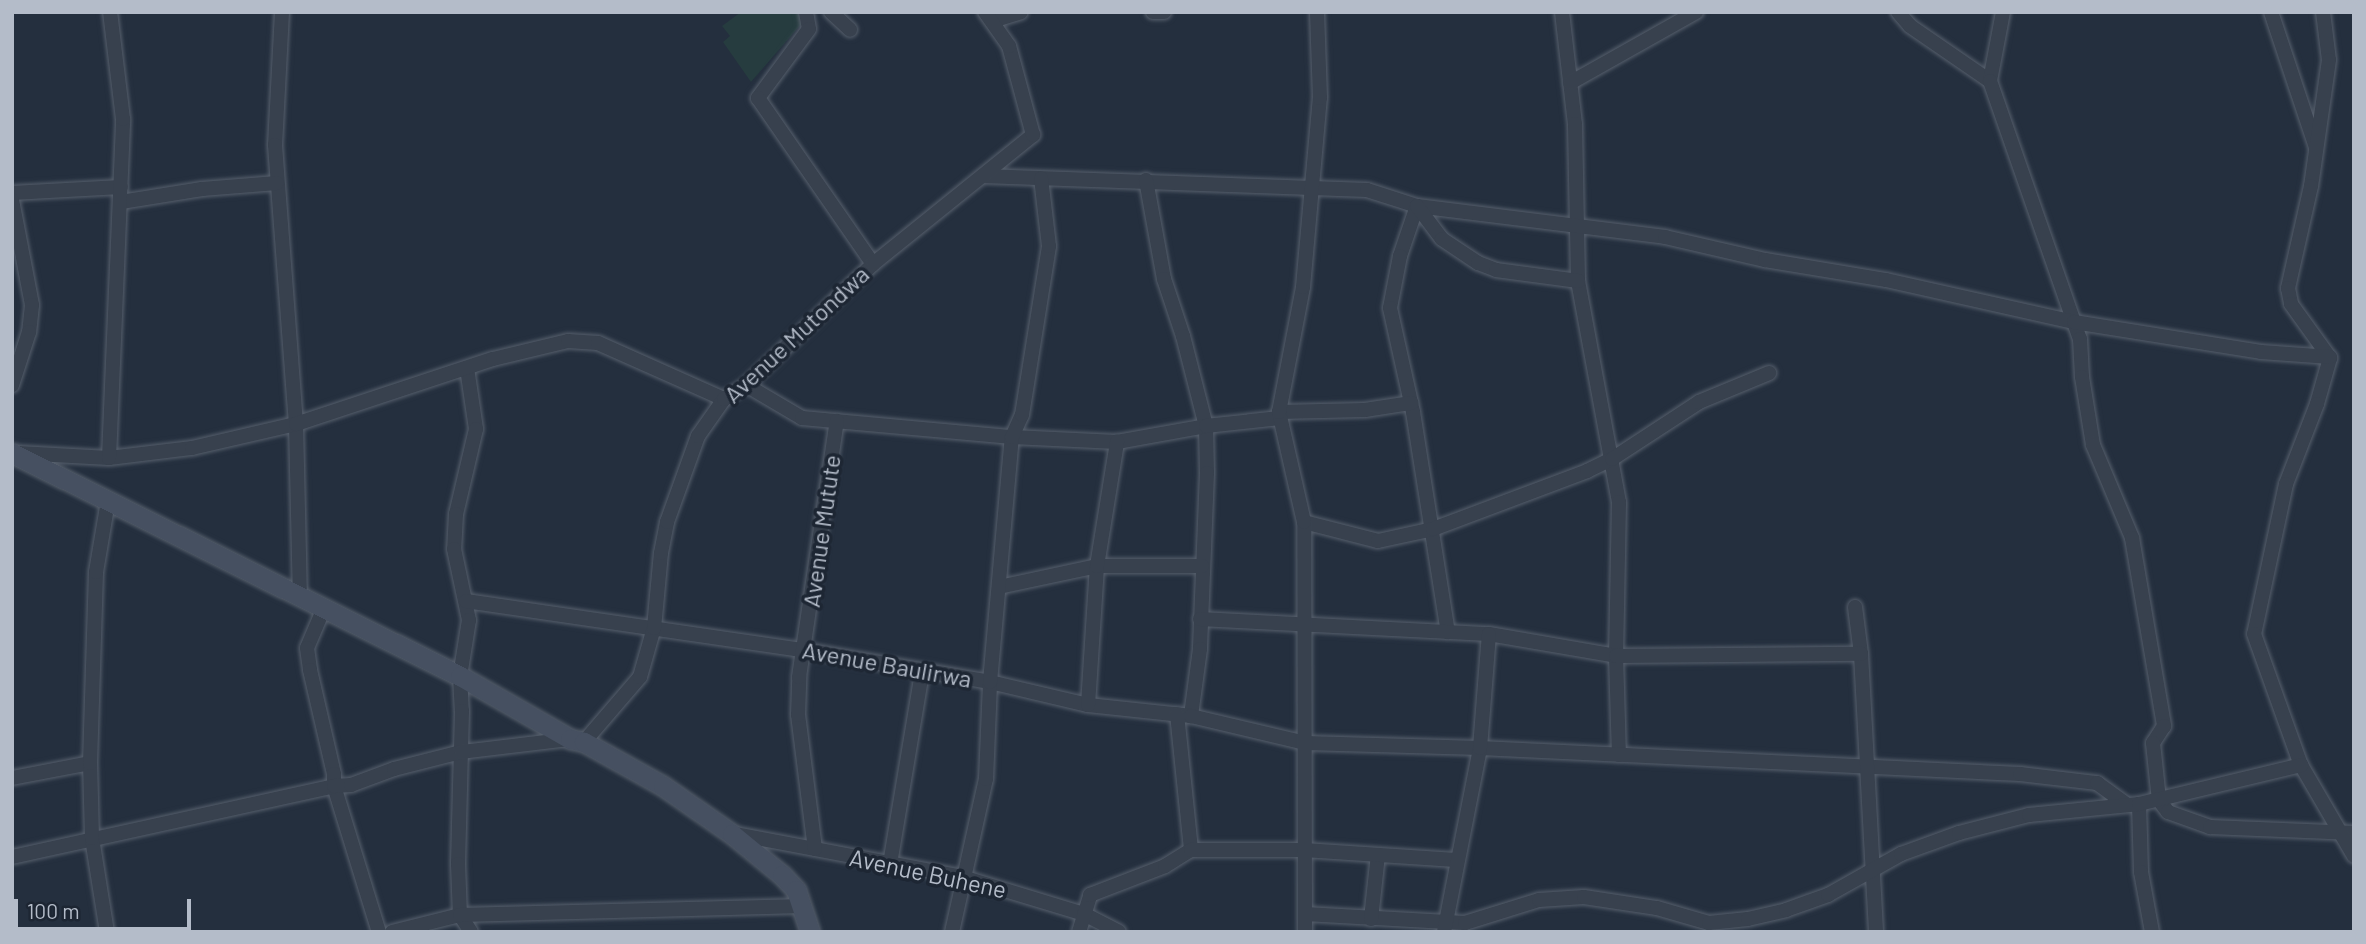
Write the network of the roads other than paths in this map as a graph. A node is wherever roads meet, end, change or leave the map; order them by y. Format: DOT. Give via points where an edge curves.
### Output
graph roads {
  1 [pos="110,12"];
  2 [pos="282,12"];
  3 [pos="831,12"];
  4 [pos="1021,12"];
  5 [pos="1153,12"];
  6 [pos="1164,12"];
  7 [pos="1317,12"];
  8 [pos="1562,12"];
  9 [pos="1696,12"];
  10 [pos="1898,12"];
  11 [pos="2003,12"];
  12 [pos="2272,12"];
  13 [pos="2323,12"];
  14 [pos="811,14"];
  15 [pos="989,17"];
  16 [pos="850,30"];
  17 [pos="1990,81"];
  18 [pos="1570,83"];
  19 [pos="2317,150"];
  20 [pos="983,176"];
  21 [pos="1041,178"];
  22 [pos="1146,180"];
  23 [pos="277,183"];
  24 [pos="121,187"];
  25 [pos="1311,187"];
  26 [pos="12,192"];
  27 [pos="12,200"];
  28 [pos="121,202"];
  29 [pos="1417,206"];
  30 [pos="1575,225"];
  31 [pos="873,264"];
  32 [pos="1578,281"];
  33 [pos="2074,322"];
  34 [pos="2330,357"];
  35 [pos="467,368"];
  36 [pos="1769,373"];
  37 [pos="746,384"];
  38 [pos="12,385"];
  39 [pos="724,400"];
  40 [pos="1411,403"];
  41 [pos="1279,415"];
  42 [pos="837,421"];
  43 [pos="296,424"];
  44 [pos="1206,426"];
  45 [pos="1012,437"];
  46 [pos="1116,442"];
  47 [pos="13,453"];
  48 [pos="109,458"];
  49 [pos="1612,459"];
  50 [pos="108,501"];
  51 [pos="1304,522"];
  52 [pos="1433,529"];
  53 [pos="1097,566"];
  54 [pos="1202,566"];
  55 [pos="999,587"];
  56 [pos="300,596"];
  57 [pos="466,601"];
  58 [pos="1855,607"];
  59 [pos="324,608"];
  60 [pos="1200,619"];
  61 [pos="1303,624"];
  62 [pos="654,628"];
  63 [pos="1448,632"];
  64 [pos="1489,635"];
  65 [pos="803,650"];
  66 [pos="1861,654"];
  67 [pos="1616,656"];
  68 [pos="922,672"];
  69 [pos="460,676"];
  70 [pos="990,682"];
  71 [pos="1088,705"];
  72 [pos="1184,715"];
  73 [pos="577,741"];
  74 [pos="1304,743"];
  75 [pos="1480,748"];
  76 [pos="461,752"];
  77 [pos="1619,755"];
  78 [pos="90,762"];
  79 [pos="2301,765"];
  80 [pos="1868,768"];
  81 [pos="12,778"];
  82 [pos="334,786"];
  83 [pos="2159,800"];
  84 [pos="2133,805"];
  85 [pos="2336,831"];
  86 [pos="2354,833"];
  87 [pos="732,834"];
  88 [pos="92,838"];
  89 [pos="815,849"];
  90 [pos="1191,850"];
  91 [pos="1304,850"];
  92 [pos="1378,855"];
  93 [pos="2354,856"];
  94 [pos="12,857"];
  95 [pos="1456,860"];
  96 [pos="890,864"];
  97 [pos="1871,869"];
  98 [pos="962,877"];
  99 [pos="804,906"];
  100 [pos="1084,914"];
  101 [pos="1305,914"];
  102 [pos="460,915"];
  103 [pos="1371,919"];
  104 [pos="1445,927"];
  105 [pos="1709,927"];
  106 [pos="107,932"];
  107 [pos="379,932"];
  108 [pos="392,932"];
  109 [pos="471,932"];
  110 [pos="810,932"];
  111 [pos="952,932"];
  112 [pos="1079,932"];
  113 [pos="1118,932"];
  114 [pos="1306,932"];
  115 [pos="1876,932"];
  116 [pos="2152,932"];
  1 -- 24 [label="street" via="123,119"];
  2 -- 23 [label="street"];
  3 -- 16 [label="street"];
  4 -- 15 [label="street"];
  5 -- 6 [label="street"];
  7 -- 25 [label="street" via="1320,98"];
  8 -- 18 [label="street"];
  9 -- 18 [label="street"];
  10 -- 17 [label="street" via="1910,26"];
  11 -- 17 [label="street"];
  12 -- 19 [label="street"];
  13 -- 19 [label="street" via="2329,60"];
  14 -- 31 [label="street" via="809,29 758,98"];
  15 -- 20 [label="street, Avenue Mutondwa" via="1009,46 1032,135"];
  17 -- 33 [label="street"];
  18 -- 30 [label="street" via="1575,124"];
  19 -- 34 [label="street" via="2289,295"];
  20 -- 21 [label="street"];
  20 -- 31 [label="street, Avenue Mutondwa"];
  21 -- 22 [label="street"];
  21 -- 45 [label="street" via="1049,246 1022,415"];
  22 -- 25 [label="street"];
  22 -- 44 [label="street" via="1164,279"];
  23 -- 28 [label="street"];
  23 -- 43 [label="street"];
  24 -- 26 [label="street"];
  24 -- 28 [label="street"];
  25 -- 29 [label="street" via="1367,190"];
  25 -- 41 [label="street" via="1303,287"];
  27 -- 38 [label="street" via="32,305 30,332"];
  28 -- 48 [label="street"];
  29 -- 30 [label="street"];
  29 -- 32 [label="street" via="1443,239 1478,263 1496,270"];
  29 -- 40 [label="street" via="1400,256 1390,308"];
  30 -- 32 [label="street"];
  30 -- 33 [label="street" via="1665,237"];
  31 -- 37 [label="street, Avenue Mutondwa"];
  32 -- 49 [label="street"];
  33 -- 34 [label="street" via="2261,352"];
  33 -- 83 [label="street" via="2093,445 2132,538 2144,595 2164,726 2153,743"];
  34 -- 79 [label="street" via="2286,484 2254,627"];
  35 -- 39 [label="street" via="568,341 584,341 598,343"];
  35 -- 43 [label="street"];
  35 -- 57 [label="street" via="477,429 454,531"];
  36 -- 49 [label="street" via="1699,402"];
  37 -- 39 [label="street, Avenue Mutondwa"];
  37 -- 42 [label="street" via="802,418"];
  39 -- 62 [label="street, Avenue Mutondwa" via="698,436 667,522"];
  40 -- 41 [label="street"];
  40 -- 52 [label="street"];
  41 -- 44 [label="street"];
  41 -- 51 [label="street"];
  42 -- 45 [label="street"];
  42 -- 65 [label="street, Avenue Mutute"];
  43 -- 48 [label="street" via="192,448"];
  43 -- 56 [label="street"];
  44 -- 46 [label="street"];
  44 -- 54 [label="street"];
  45 -- 46 [label="street"];
  45 -- 55 [label="street"];
  46 -- 53 [label="street"];
  47 -- 48 [label="street"];
  47 -- 50 [label="main road"];
  49 -- 52 [label="street"];
  49 -- 67 [label="street" via="1619,502"];
  50 -- 56 [label="main road"];
  50 -- 78 [label="street" via="96,572"];
  51 -- 52 [label="street" via="1378,541"];
  51 -- 61 [label="street"];
  52 -- 63 [label="street"];
  53 -- 54 [label="street"];
  53 -- 55 [label="street"];
  53 -- 71 [label="street"];
  54 -- 60 [label="street"];
  55 -- 70 [label="street"];
  56 -- 59 [label="main road"];
  57 -- 62 [label="street, Avenue Baulirwa"];
  57 -- 69 [label="street" via="468,634"];
  58 -- 66 [label="street"];
  59 -- 69 [label="main road"];
  59 -- 82 [label="street" via="307,648"];
  60 -- 61 [label="street"];
  60 -- 72 [label="street" via="1196,698"];
  61 -- 63 [label="street"];
  61 -- 74 [label="street"];
  62 -- 65 [label="street, Avenue Baulirwa"];
  62 -- 73 [label="street, Avenue Mutondwa" via="640,677"];
  63 -- 64 [label="street"];
  64 -- 67 [label="street"];
  64 -- 75 [label="street"];
  65 -- 68 [label="street, Avenue Baulirwa"];
  65 -- 89 [label="street, Avenue Mutute" via="798,715"];
  66 -- 67 [label="street"];
  66 -- 80 [label="street"];
  67 -- 77 [label="street"];
  68 -- 70 [label="street, Avenue Baulirwa"];
  68 -- 96 [label="street"];
  69 -- 73 [label="main road"];
  69 -- 76 [label="street"];
  70 -- 71 [label="street, Avenue Baulirwa"];
  70 -- 98 [label="street" via="986,779 977,831"];
  71 -- 72 [label="street, Avenue Baulirwa"];
  72 -- 74 [label="street, Avenue Baulirwa"];
  72 -- 90 [label="street"];
  73 -- 76 [label="street"];
  73 -- 87 [label="main road" via="663,786"];
  74 -- 75 [label="street, Avenue Baulirwa"];
  74 -- 91 [label="street"];
  75 -- 77 [label="street, Avenue Baulirwa"];
  75 -- 95 [label="street"];
  76 -- 82 [label="street"];
  76 -- 102 [label="street"];
  77 -- 80 [label="street, Avenue Baulirwa"];
  78 -- 81 [label="street"];
  78 -- 88 [label="street"];
  79 -- 83 [label="street"];
  79 -- 85 [label="street"];
  80 -- 84 [label="street, Avenue Baulirwa" via="2092,782"];
  80 -- 97 [label="street"];
  82 -- 88 [label="street"];
  82 -- 107 [label="street"];
  83 -- 84 [label="street"];
  83 -- 85 [label="street" via="2168,812 2210,827"];
  84 -- 97 [label="street" via="2022,816 1959,833"];
  84 -- 116 [label="street"];
  85 -- 86 [label="street"];
  85 -- 93 [label="street"];
  87 -- 89 [label="street, Avenue Buhene"];
  87 -- 99 [label="main road" via="782,875"];
  88 -- 94 [label="street"];
  88 -- 106 [label="street"];
  89 -- 96 [label="street, Avenue Buhene"];
  90 -- 91 [label="street"];
  90 -- 100 [label="street" via="1165,866 1090,895"];
  91 -- 92 [label="street"];
  91 -- 101 [label="street"];
  92 -- 95 [label="street"];
  92 -- 103 [label="street"];
  95 -- 104 [label="street"];
  96 -- 98 [label="street, Avenue Buhene"];
  97 -- 105 [label="street" via="1828,895 1786,910"];
  97 -- 115 [label="street"];
  98 -- 100 [label="street, Avenue Buhene"];
  98 -- 111 [label="street"];
  99 -- 102 [label="street"];
  99 -- 110 [label="main road"];
  100 -- 112 [label="street"];
  100 -- 113 [label="street, Avenue Buhene"];
  101 -- 103 [label="street"];
  101 -- 114 [label="street"];
  102 -- 108 [label="street"];
  102 -- 109 [label="street"];
  103 -- 104 [label="street"];
  104 -- 105 [label="street" via="1539,900 1584,897 1657,908"];
}
